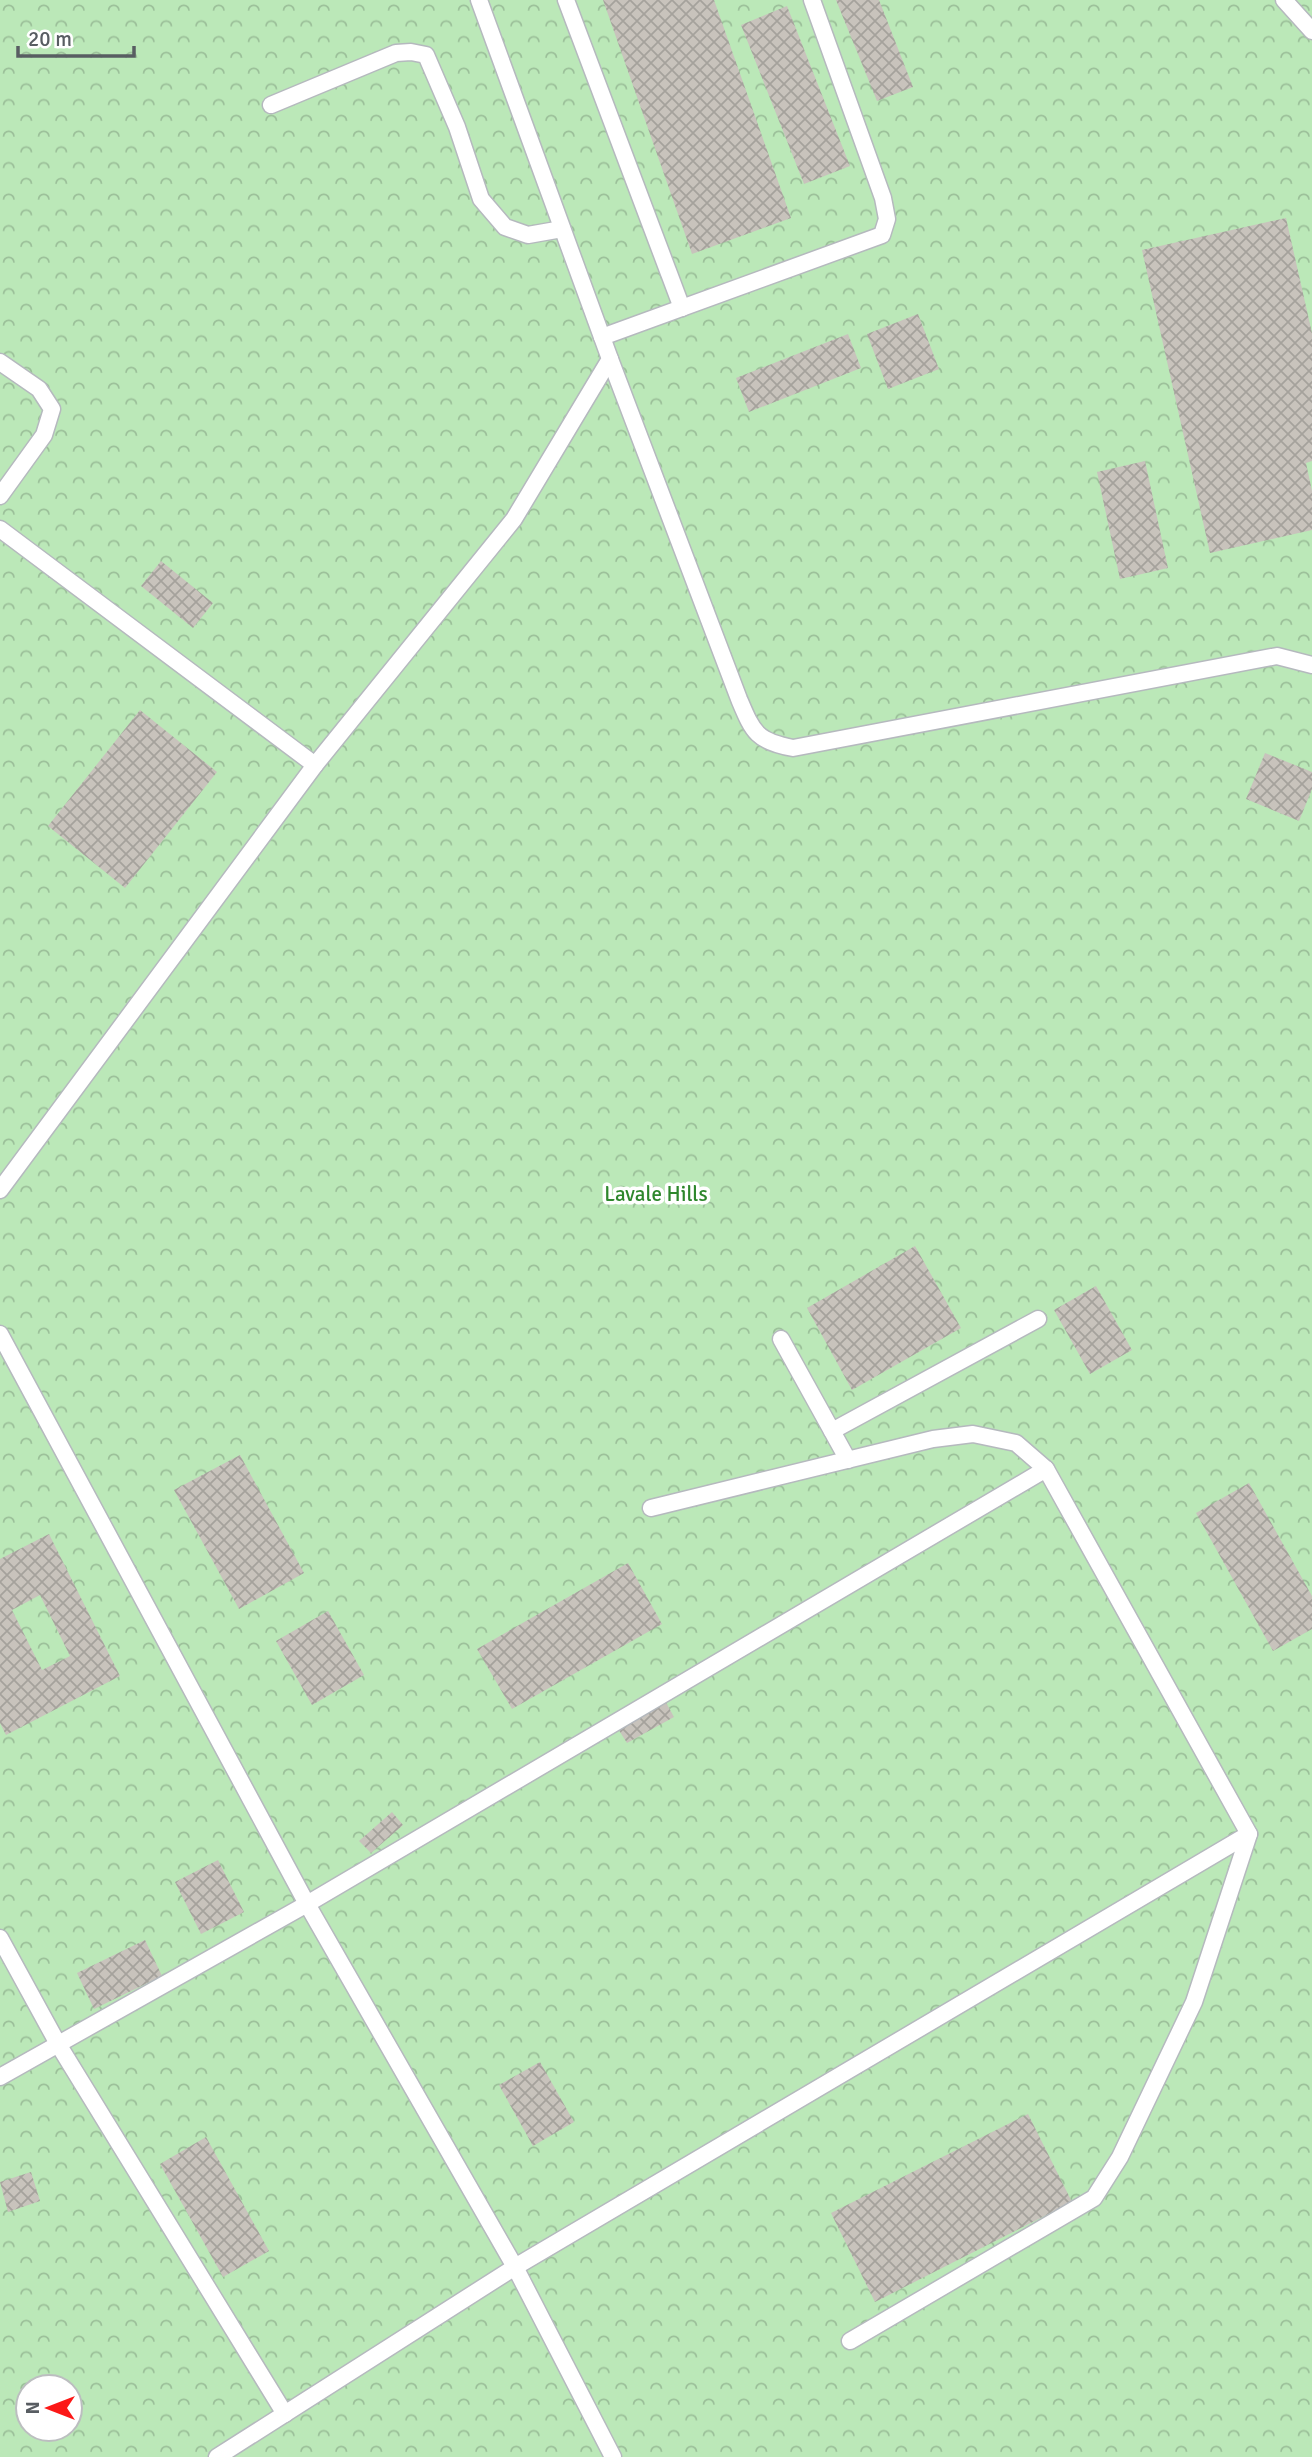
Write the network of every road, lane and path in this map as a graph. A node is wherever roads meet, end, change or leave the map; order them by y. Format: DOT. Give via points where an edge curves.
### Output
graph roads {
  1 [pos="479,0"];
  2 [pos="566,0"];
  3 [pos="812,0"];
  4 [pos="1284,0"];
  5 [pos="1312,31"];
  6 [pos="271,104"];
  7 [pos="562,229"];
  8 [pos="682,308"];
  9 [pos="602,337"];
  10 [pos="610,359"];
  11 [pos="0,362"];
  12 [pos="0,496"];
  13 [pos="0,529"];
  14 [pos="1312,665"];
  15 [pos="315,765"];
  16 [pos="0,1190"];
  17 [pos="1038,1319"];
  18 [pos="0,1334"];
  19 [pos="781,1339"];
  20 [pos="832,1431"];
  21 [pos="848,1460"];
  22 [pos="1046,1469"];
  23 [pos="651,1508"];
  24 [pos="1249,1834"];
  25 [pos="307,1904"];
  26 [pos="0,1938"];
  27 [pos="58,2044"];
  28 [pos="0,2077"];
  29 [pos="516,2267"];
  30 [pos="850,2341"];
  31 [pos="285,2414"];
  32 [pos="217,2457"];
  33 [pos="613,2457"];
  1 -- 7 [label="lane"];
  2 -- 8 [label="lane"];
  3 -- 8 [label="lane" via="883,198 887,219 882,235"];
  4 -- 5 [label="lane"];
  6 -- 7 [label="lane" via="396,53 426,55 481,199 505,227 528,235"];
  7 -- 9 [label="lane"];
  8 -- 9 [label="lane"];
  9 -- 10 [label="lane"];
  10 -- 14 [label="lane" via="739,699 754,733 772,744 793,748 1277,656"];
  10 -- 15 [label="lane" via="514,519"];
  11 -- 12 [label="lane" via="39,389 52,409 44,435"];
  13 -- 15 [label="lane"];
  15 -- 16 [label="lane"];
  17 -- 20 [label="lane"];
  18 -- 25 [label="lane"];
  19 -- 20 [label="lane"];
  20 -- 21 [label="lane"];
  21 -- 22 [label="lane" via="973,1434 1016,1443"];
  21 -- 23 [label="lane"];
  22 -- 24 [label="lane"];
  22 -- 25 [label="lane"];
  24 -- 29 [label="lane"];
  24 -- 30 [label="lane" via="1194,2002 1119,2157 1094,2198"];
  25 -- 27 [label="lane"];
  25 -- 29 [label="lane"];
  26 -- 27 [label="lane"];
  27 -- 28 [label="lane"];
  27 -- 31 [label="lane"];
  29 -- 31 [label="lane"];
  29 -- 33 [label="lane"];
  31 -- 32 [label="lane"];
}
